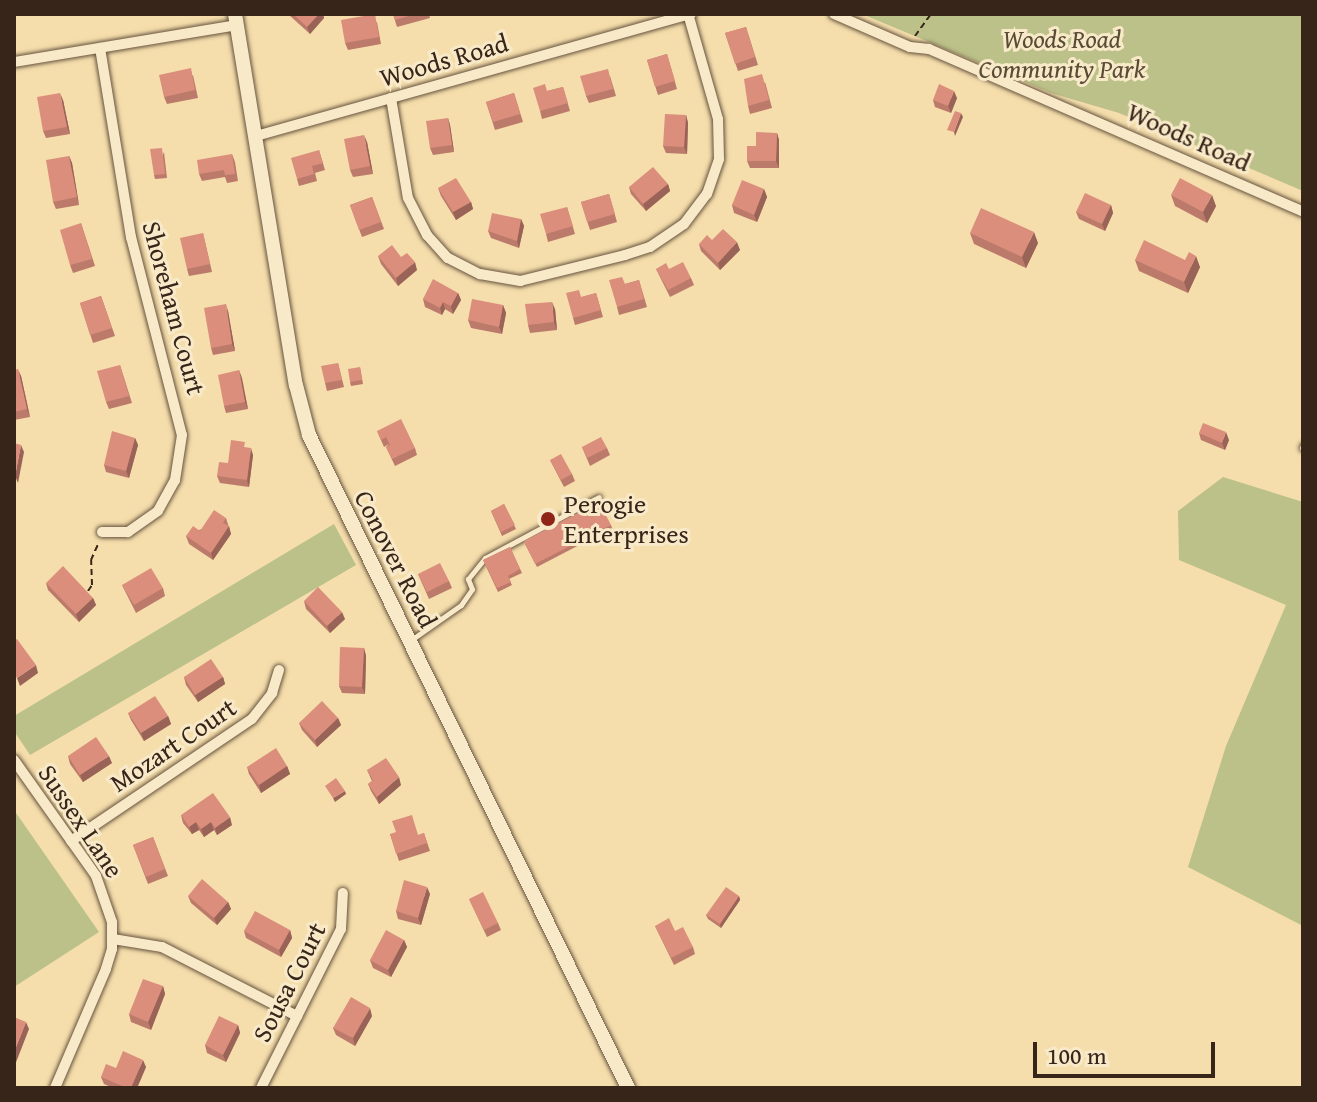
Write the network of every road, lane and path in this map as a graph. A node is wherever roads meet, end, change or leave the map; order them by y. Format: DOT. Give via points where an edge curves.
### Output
graph roads {
  1 [pos="689,14"];
  2 [pos="834,14"];
  3 [pos="931,14"];
  4 [pos="236,19"];
  5 [pos="910,47"];
  6 [pos="100,48"];
  7 [pos="14,62"];
  8 [pos="391,98"];
  9 [pos="256,136"];
  10 [pos="1303,212"];
  11 [pos="599,497"];
  12 [pos="102,532"];
  13 [pos="86,593"];
  14 [pos="411,641"];
  15 [pos="279,670"];
  16 [pos="14,760"];
  17 [pos="71,841"];
  18 [pos="343,893"];
  19 [pos="113,939"];
  20 [pos="297,1016"];
  21 [pos="55,1088"];
  22 [pos="261,1088"];
  23 [pos="628,1088"];
  1 -- 8 [label="street, Woods Road"];
  1 -- 8 [label="street" via="718,119 719,159 707,194 684,224 650,247 625,255 520,281 480,274 448,258 411,206"];
  2 -- 5 [label="street, Woods Road"];
  3 -- 5 [label="path"];
  4 -- 6 [label="street"];
  4 -- 9 [label="street, Conover Road"];
  5 -- 10 [label="street, Woods Road" via="929,49"];
  6 -- 7 [label="street"];
  6 -- 12 [label="street, Shoreham Court" via="131,237 182,435 175,480 158,511 128,532"];
  8 -- 9 [label="street, Woods Road"];
  9 -- 14 [label="street, Conover Road" via="305,422 318,459"];
  11 -- 14 [label="lane" via="485,558 468,579 472,589 461,605"];
  12 -- 13 [label="path"];
  14 -- 23 [label="street, Conover Road"];
  15 -- 17 [label="street, Mozart Court" via="272,693 252,719"];
  16 -- 17 [label="street, Sussex Lane"];
  17 -- 19 [label="street, Sussex Lane" via="100,883"];
  18 -- 20 [label="street, Sousa Court" via="344,922"];
  19 -- 20 [label="street" via="162,947"];
  19 -- 21 [label="street, Sussex Lane" via="106,969"];
  20 -- 22 [label="street, Sousa Court"];
}
